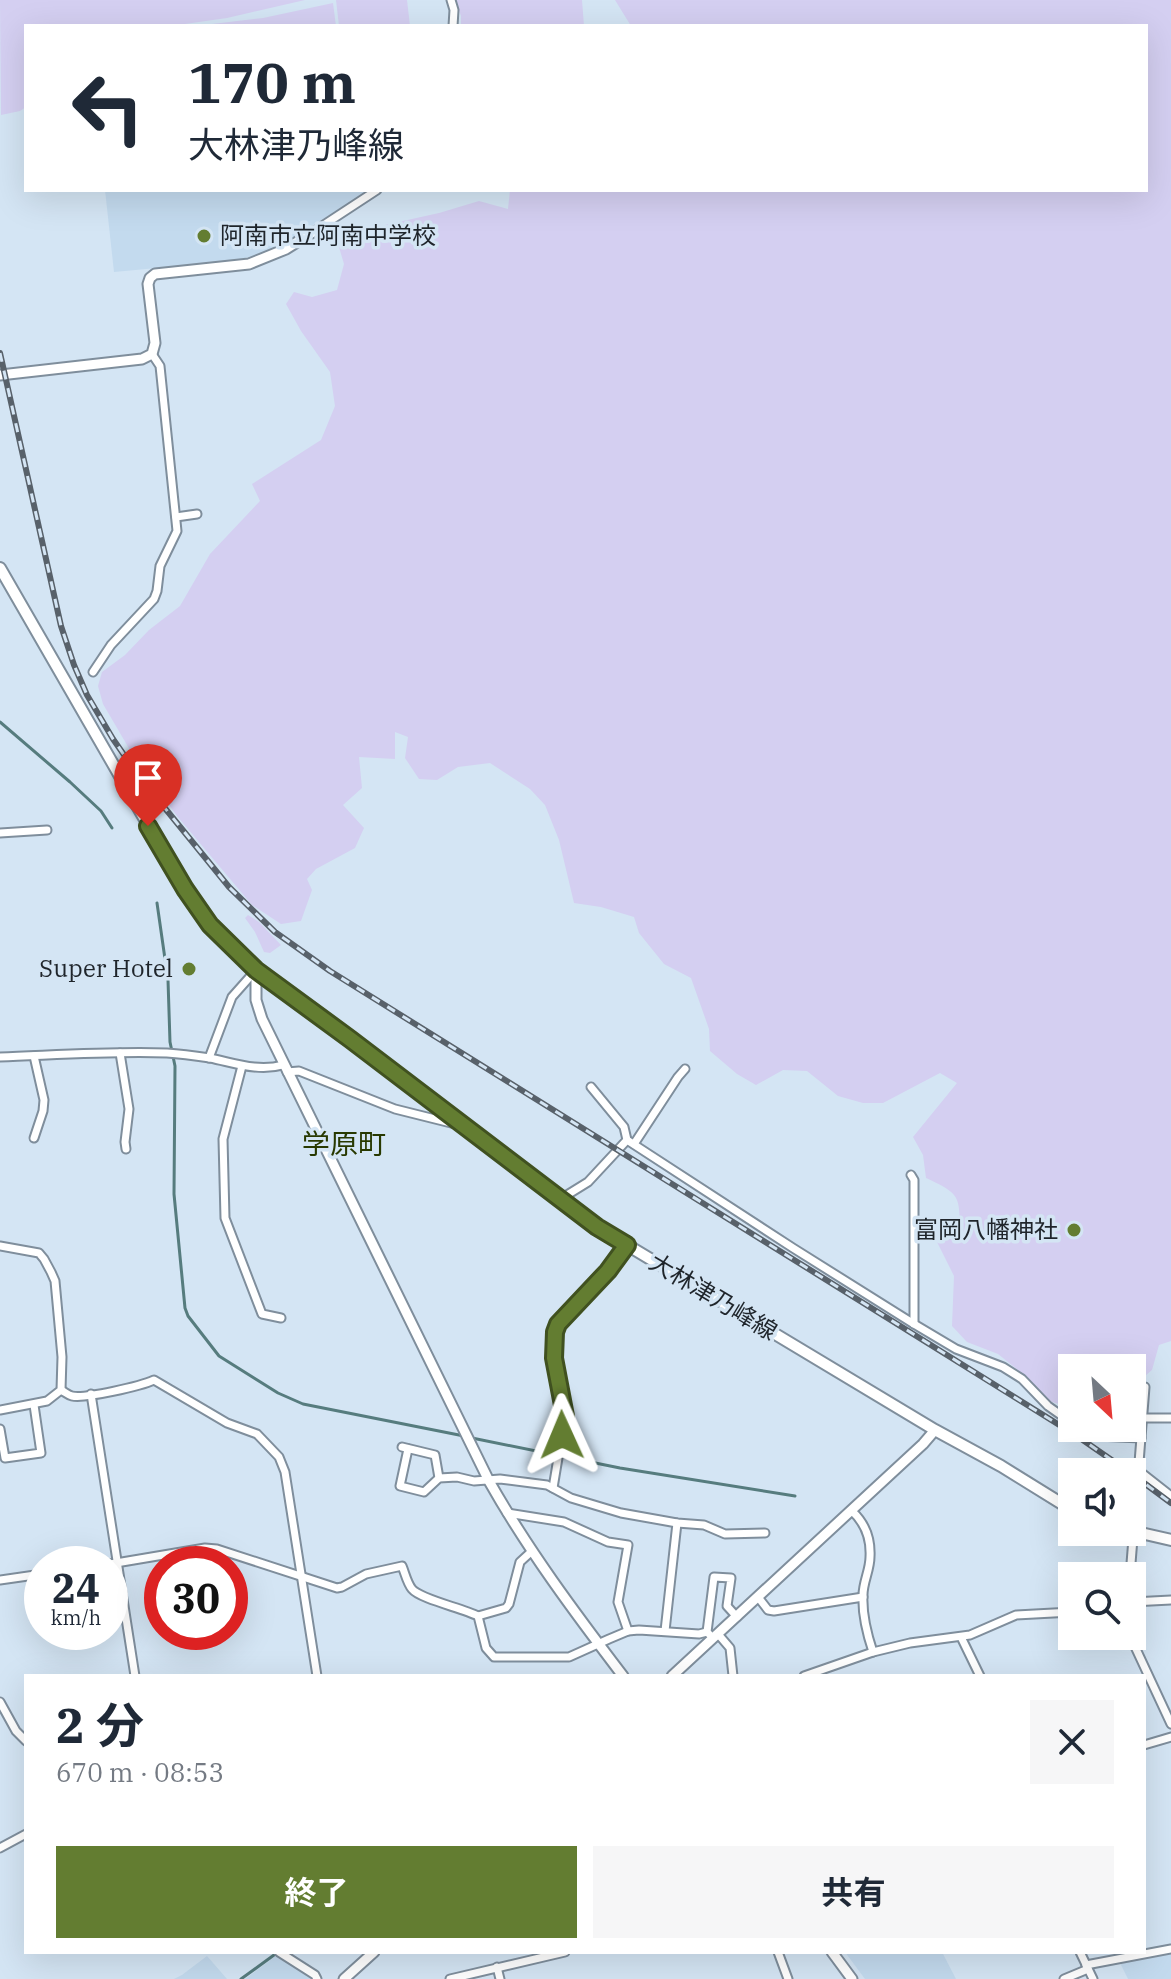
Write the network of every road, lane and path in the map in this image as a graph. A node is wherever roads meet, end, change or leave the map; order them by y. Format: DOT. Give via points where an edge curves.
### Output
graph roads {
  1 [pos="451,0"];
  2 [pos="453,24"];
  3 [pos="374,192"];
  4 [pos="313,232"];
  5 [pos="152,354"];
  6 [pos="0,375"];
  7 [pos="197,514"];
  8 [pos="176,517"];
  9 [pos="0,568"];
  10 [pos="93,672"];
  11 [pos="47,830"];
  12 [pos="0,833"];
  13 [pos="256,970"];
  14 [pos="120,1053"];
  15 [pos="34,1056"];
  16 [pos="0,1057"];
  17 [pos="209,1058"];
  18 [pos="242,1066"];
  19 [pos="285,1068"];
  20 [pos="685,1069"];
  21 [pos="591,1087"];
  22 [pos="464,1126"];
  23 [pos="34,1138"];
  24 [pos="630,1142"];
  25 [pos="126,1149"];
  26 [pos="911,1175"];
  27 [pos="563,1201"];
  28 [pos="627,1245"];
  29 [pos="0,1246"];
  30 [pos="281,1318"];
  31 [pos="914,1324"];
  32 [pos="61,1390"];
  33 [pos="91,1394"];
  34 [pos="34,1405"];
  35 [pos="0,1410"];
  36 [pos="1058,1413"];
  37 [pos="1146,1418"];
  38 [pos="1171,1418"];
  39 [pos="0,1429"];
  40 [pos="935,1430"];
  41 [pos="1146,1476"];
  42 [pos="439,1478"];
  43 [pos="489,1481"];
  44 [pos="553,1488"];
  45 [pos="1171,1496"];
  46 [pos="1058,1501"];
  47 [pos="852,1511"];
  48 [pos="507,1513"];
  49 [pos="677,1523"];
  50 [pos="765,1533"];
  51 [pos="1146,1534"];
  52 [pos="1171,1540"];
  53 [pos="112,1546"];
  54 [pos="532,1551"];
  55 [pos="128,1562"];
  56 [pos="302,1576"];
  57 [pos="24,1577"];
  58 [pos="0,1580"];
  59 [pos="758,1597"];
  60 [pos="863,1597"];
  61 [pos="1171,1600"];
  62 [pos="1146,1601"];
  63 [pos="1058,1613"];
  64 [pos="478,1616"];
  65 [pos="737,1617"];
  66 [pos="628,1631"];
  67 [pos="665,1631"];
  68 [pos="713,1635"];
  69 [pos="961,1637"];
  70 [pos="128,1639"];
  71 [pos="599,1644"];
  72 [pos="1137,1650"];
  73 [pos="873,1652"];
  74 [pos="135,1674"];
  75 [pos="317,1674"];
  76 [pos="622,1674"];
  77 [pos="674,1674"];
  78 [pos="733,1674"];
  79 [pos="810,1674"];
  80 [pos="979,1674"];
  81 [pos="0,1702"];
  82 [pos="1171,1724"];
  83 [pos="1171,1737"];
  84 [pos="24,1739"];
  85 [pos="1146,1744"];
  86 [pos="24,1835"];
  87 [pos="0,1848"];
  88 [pos="1171,1949"];
  89 [pos="282,1954"];
  90 [pos="371,1954"];
  91 [pos="556,1954"];
  92 [pos="779,1954"];
  93 [pos="833,1954"];
  94 [pos="1081,1954"];
  95 [pos="497,1967"];
  96 [pos="1087,1967"];
  97 [pos="317,1979"];
  98 [pos="344,1979"];
  99 [pos="450,1979"];
  100 [pos="500,1979"];
  101 [pos="788,1979"];
  102 [pos="852,1979"];
  103 [pos="1064,1979"];
  104 [pos="1093,1979"];
  1 -- 2 [label="street"];
  3 -- 4 [label="street"];
  4 -- 5 [label="street" via="249,264 155,274 148,284"];
  5 -- 6 [label="street"];
  5 -- 8 [label="street" via="160,366"];
  7 -- 8 [label="street"];
  8 -- 10 [label="street" via="177,531 160,566 154,599"];
  9 -- 13 [label="main road, 大林津乃峰線" via="185,889 210,925"];
  11 -- 12 [label="street"];
  13 -- 17 [label="street" via="232,997"];
  13 -- 19 [label="street" via="258,1010"];
  13 -- 22 [label="main road, 大林津乃峰線"];
  14 -- 15 [label="street"];
  14 -- 17 [label="street"];
  14 -- 25 [label="street" via="129,1109"];
  15 -- 16 [label="street"];
  15 -- 23 [label="street" via="44,1100"];
  17 -- 18 [label="street"];
  18 -- 19 [label="street"];
  18 -- 30 [label="street" via="223,1139 225,1218 262,1314"];
  19 -- 22 [label="street" via="395,1109"];
  19 -- 43 [label="street"];
  20 -- 24 [label="street"];
  21 -- 24 [label="street"];
  22 -- 27 [label="main road, 大林津乃峰線"];
  24 -- 27 [label="street"];
  24 -- 31 [label="street"];
  26 -- 31 [label="street"];
  27 -- 28 [label="main road, 大林津乃峰線"];
  28 -- 40 [label="main road, 大林津乃峰線"];
  28 -- 44 [label="street" via="555,1332 555,1368 565,1416"];
  29 -- 32 [label="street" via="39,1253 55,1281"];
  31 -- 36 [label="street" via="956,1349 1003,1367"];
  32 -- 33 [label="street" via="74,1396"];
  32 -- 34 [label="street"];
  33 -- 53 [label="street"];
  33 -- 56 [label="street" via="154,1380 227,1423 257,1434 279,1457 285,1472"];
  34 -- 35 [label="street"];
  34 -- 39 [label="street" via="41,1453 5,1458"];
  37 -- 38 [label="street"];
  40 -- 46 [label="main road, 大林津乃峰線"];
  40 -- 47 [label="street"];
  41 -- 45 [label="street"];
  42 -- 42 [label="street" via="424,1492 400,1486 405,1448 435,1455"];
  42 -- 43 [label="street"];
  43 -- 44 [label="street"];
  43 -- 48 [label="street"];
  44 -- 49 [label="street" via="592,1505"];
  47 -- 59 [label="street"];
  47 -- 60 [label="street" via="865,1527 870,1556"];
  48 -- 54 [label="street"];
  48 -- 66 [label="street" via="564,1522 628,1545 618,1602"];
  49 -- 50 [label="street" via="704,1525 725,1534"];
  49 -- 67 [label="street"];
  51 -- 52 [label="main road"];
  54 -- 64 [label="street" via="520,1562 506,1608"];
  54 -- 71 [label="street"];
  55 -- 56 [label="street" via="205,1548"];
  56 -- 64 [label="street" via="337,1588 402,1566 413,1592"];
  56 -- 75 [label="street"];
  57 -- 58 [label="street"];
  59 -- 60 [label="street" via="774,1611"];
  59 -- 65 [label="street"];
  60 -- 73 [label="street"];
  61 -- 62 [label="street"];
  63 -- 69 [label="street" via="1016,1615"];
  64 -- 71 [label="street" via="486,1648 494,1657 569,1657"];
  65 -- 68 [label="street"];
  65 -- 68 [label="street" via="727,1606 731,1578 714,1577"];
  66 -- 67 [label="street"];
  66 -- 71 [label="street"];
  67 -- 68 [label="street"];
  68 -- 77 [label="street"];
  68 -- 78 [label="street" via="730,1648"];
  69 -- 73 [label="street"];
  69 -- 80 [label="street"];
  70 -- 74 [label="street"];
  71 -- 76 [label="street"];
  72 -- 82 [label="street"];
  73 -- 79 [label="street"];
  81 -- 84 [label="street"];
  83 -- 85 [label="street"];
  86 -- 87 [label="street"];
  88 -- 96 [label="street"];
  89 -- 97 [label="street"];
  90 -- 98 [label="street"];
  91 -- 95 [label="street"];
  92 -- 101 [label="street"];
  93 -- 102 [label="street"];
  94 -- 96 [label="street"];
  95 -- 99 [label="street"];
  95 -- 100 [label="street"];
  96 -- 103 [label="street"];
  96 -- 104 [label="street"];
}
